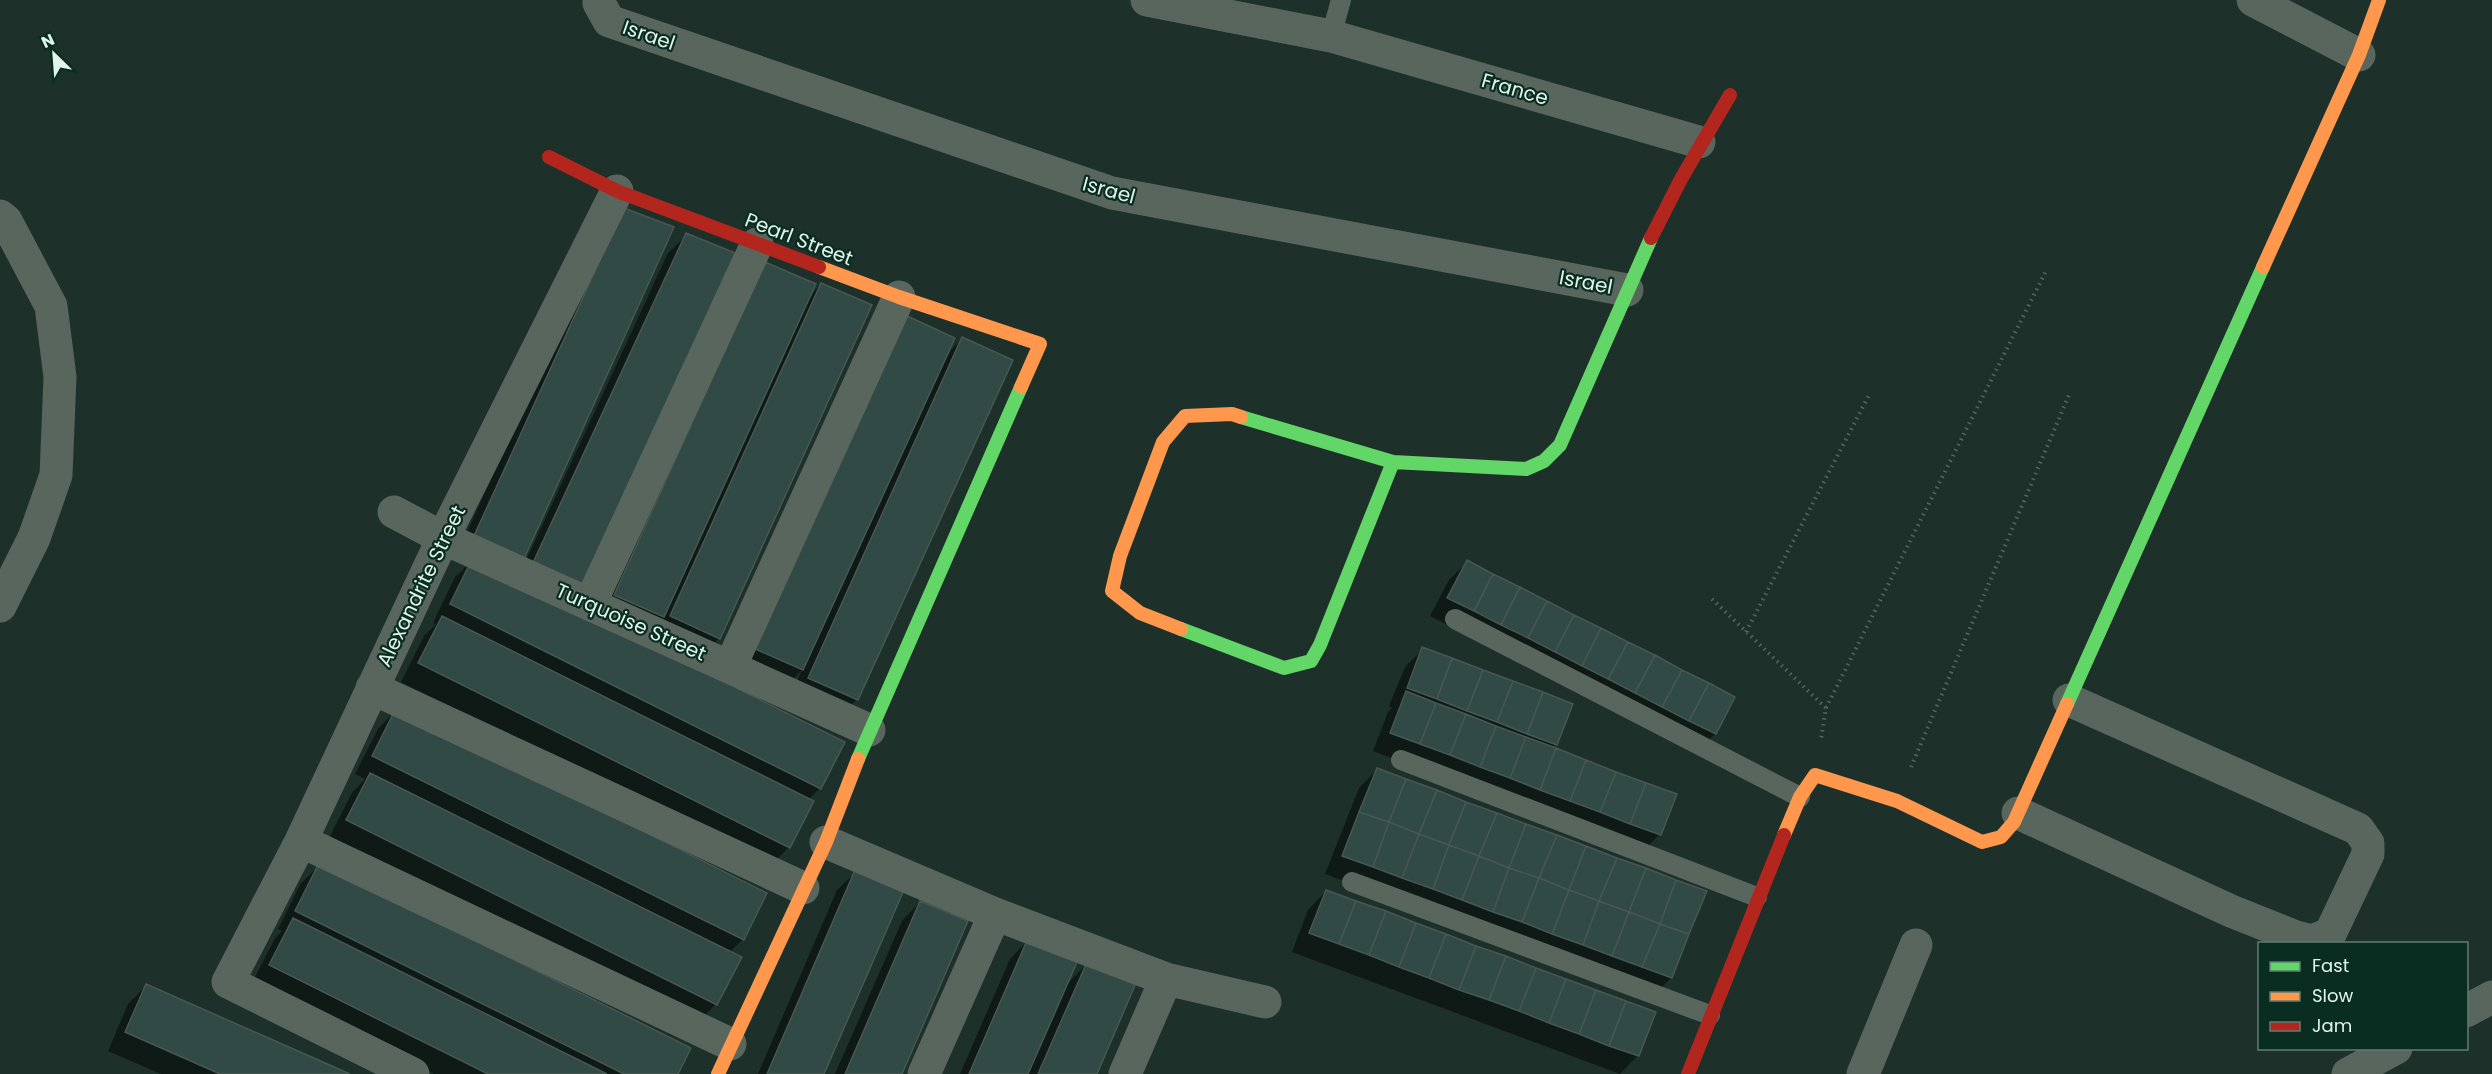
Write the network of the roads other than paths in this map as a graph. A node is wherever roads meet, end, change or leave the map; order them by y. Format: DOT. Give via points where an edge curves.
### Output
graph roads {
  1 [pos="1149,0"];
  2 [pos="1341,0"];
  3 [pos="2253,0"];
  4 [pos="2379,0"];
  5 [pos="605,10"];
  6 [pos="1331,36"];
  7 [pos="2359,55"];
  8 [pos="1730,95"];
  9 [pos="1699,142"];
  10 [pos="549,157"];
  11 [pos="616,191"];
  12 [pos="0,216"];
  13 [pos="757,244"];
  14 [pos="1628,290"];
  15 [pos="899,297"];
  16 [pos="1393,462"];
  17 [pos="394,513"];
  18 [pos="443,538"];
  19 [pos="590,604"];
  20 [pos="0,606"];
  21 [pos="1455,619"];
  22 [pos="730,667"];
  23 [pos="372,688"];
  24 [pos="2069,700"];
  25 [pos="869,730"];
  26 [pos="1401,760"];
  27 [pos="1800,797"];
  28 [pos="2018,813"];
  29 [pos="301,841"];
  30 [pos="826,842"];
  31 [pos="1352,882"];
  32 [pos="803,888"];
  33 [pos="1757,897"];
  34 [pos="995,914"];
  35 [pos="1916,945"];
  36 [pos="1167,979"];
  37 [pos="2492,997"];
  38 [pos="1266,1002"];
  39 [pos="2468,1010"];
  40 [pos="1710,1015"];
  41 [pos="730,1044"];
  42 [pos="2392,1050"];
  43 [pos="413,1074"];
  44 [pos="718,1074"];
  45 [pos="924,1074"];
  46 [pos="1125,1074"];
  47 [pos="1688,1074"];
  48 [pos="1863,1074"];
  49 [pos="2348,1074"];
  1 -- 6 [label="street, France"];
  2 -- 6 [label="lane"];
  3 -- 7 [label="street"];
  4 -- 7 [label="street"];
  5 -- 14 [label="street, Israel" via="1112,193"];
  6 -- 9 [label="street, France"];
  7 -- 24 [label="street"];
  8 -- 9 [label="street"];
  9 -- 14 [label="street"];
  10 -- 11 [label="street, Pearl Street"];
  11 -- 13 [label="street, Pearl Street"];
  11 -- 18 [label="street, Alexandrite Street"];
  12 -- 20 [label="street" via="51,306 60,377 56,475 34,538"];
  13 -- 15 [label="street, Pearl Street"];
  13 -- 19 [label="street"];
  14 -- 16 [label="street" via="1560,445 1544,461 1526,469"];
  15 -- 22 [label="street"];
  15 -- 25 [label="street, Pearl Street" via="1040,344"];
  16 -- 16 [label="street" via="1232,414 1185,416 1163,442 1120,556 1112,591 1140,613 1284,668 1311,662"];
  17 -- 18 [label="street, Turquoise Street"];
  18 -- 19 [label="street, Turquoise Street"];
  18 -- 23 [label="street, Alexandrite Street"];
  19 -- 22 [label="street, Turquoise Street"];
  21 -- 27 [label="lane"];
  22 -- 25 [label="street, Turquoise Street"];
  23 -- 29 [label="street, Alexandrite Street"];
  23 -- 32 [label="street"];
  24 -- 28 [label="street"];
  24 -- 28 [label="street" via="2358,829 2368,843 2368,854 2330,934 2312,940 2231,911"];
  25 -- 30 [label="street"];
  26 -- 33 [label="lane"];
  27 -- 28 [label="street" via="1815,775 1897,801 1982,842 2001,837"];
  27 -- 33 [label="street"];
  29 -- 41 [label="street"];
  29 -- 43 [label="street, Alexandrite Street" via="228,982"];
  30 -- 32 [label="street"];
  30 -- 34 [label="street"];
  31 -- 40 [label="lane"];
  32 -- 41 [label="street"];
  33 -- 40 [label="street"];
  34 -- 36 [label="street"];
  34 -- 45 [label="street"];
  35 -- 48 [label="street"];
  36 -- 38 [label="street"];
  36 -- 46 [label="street"];
  37 -- 39 [label="street"];
  40 -- 47 [label="street"];
  41 -- 44 [label="street"];
  42 -- 49 [label="street"];
}
